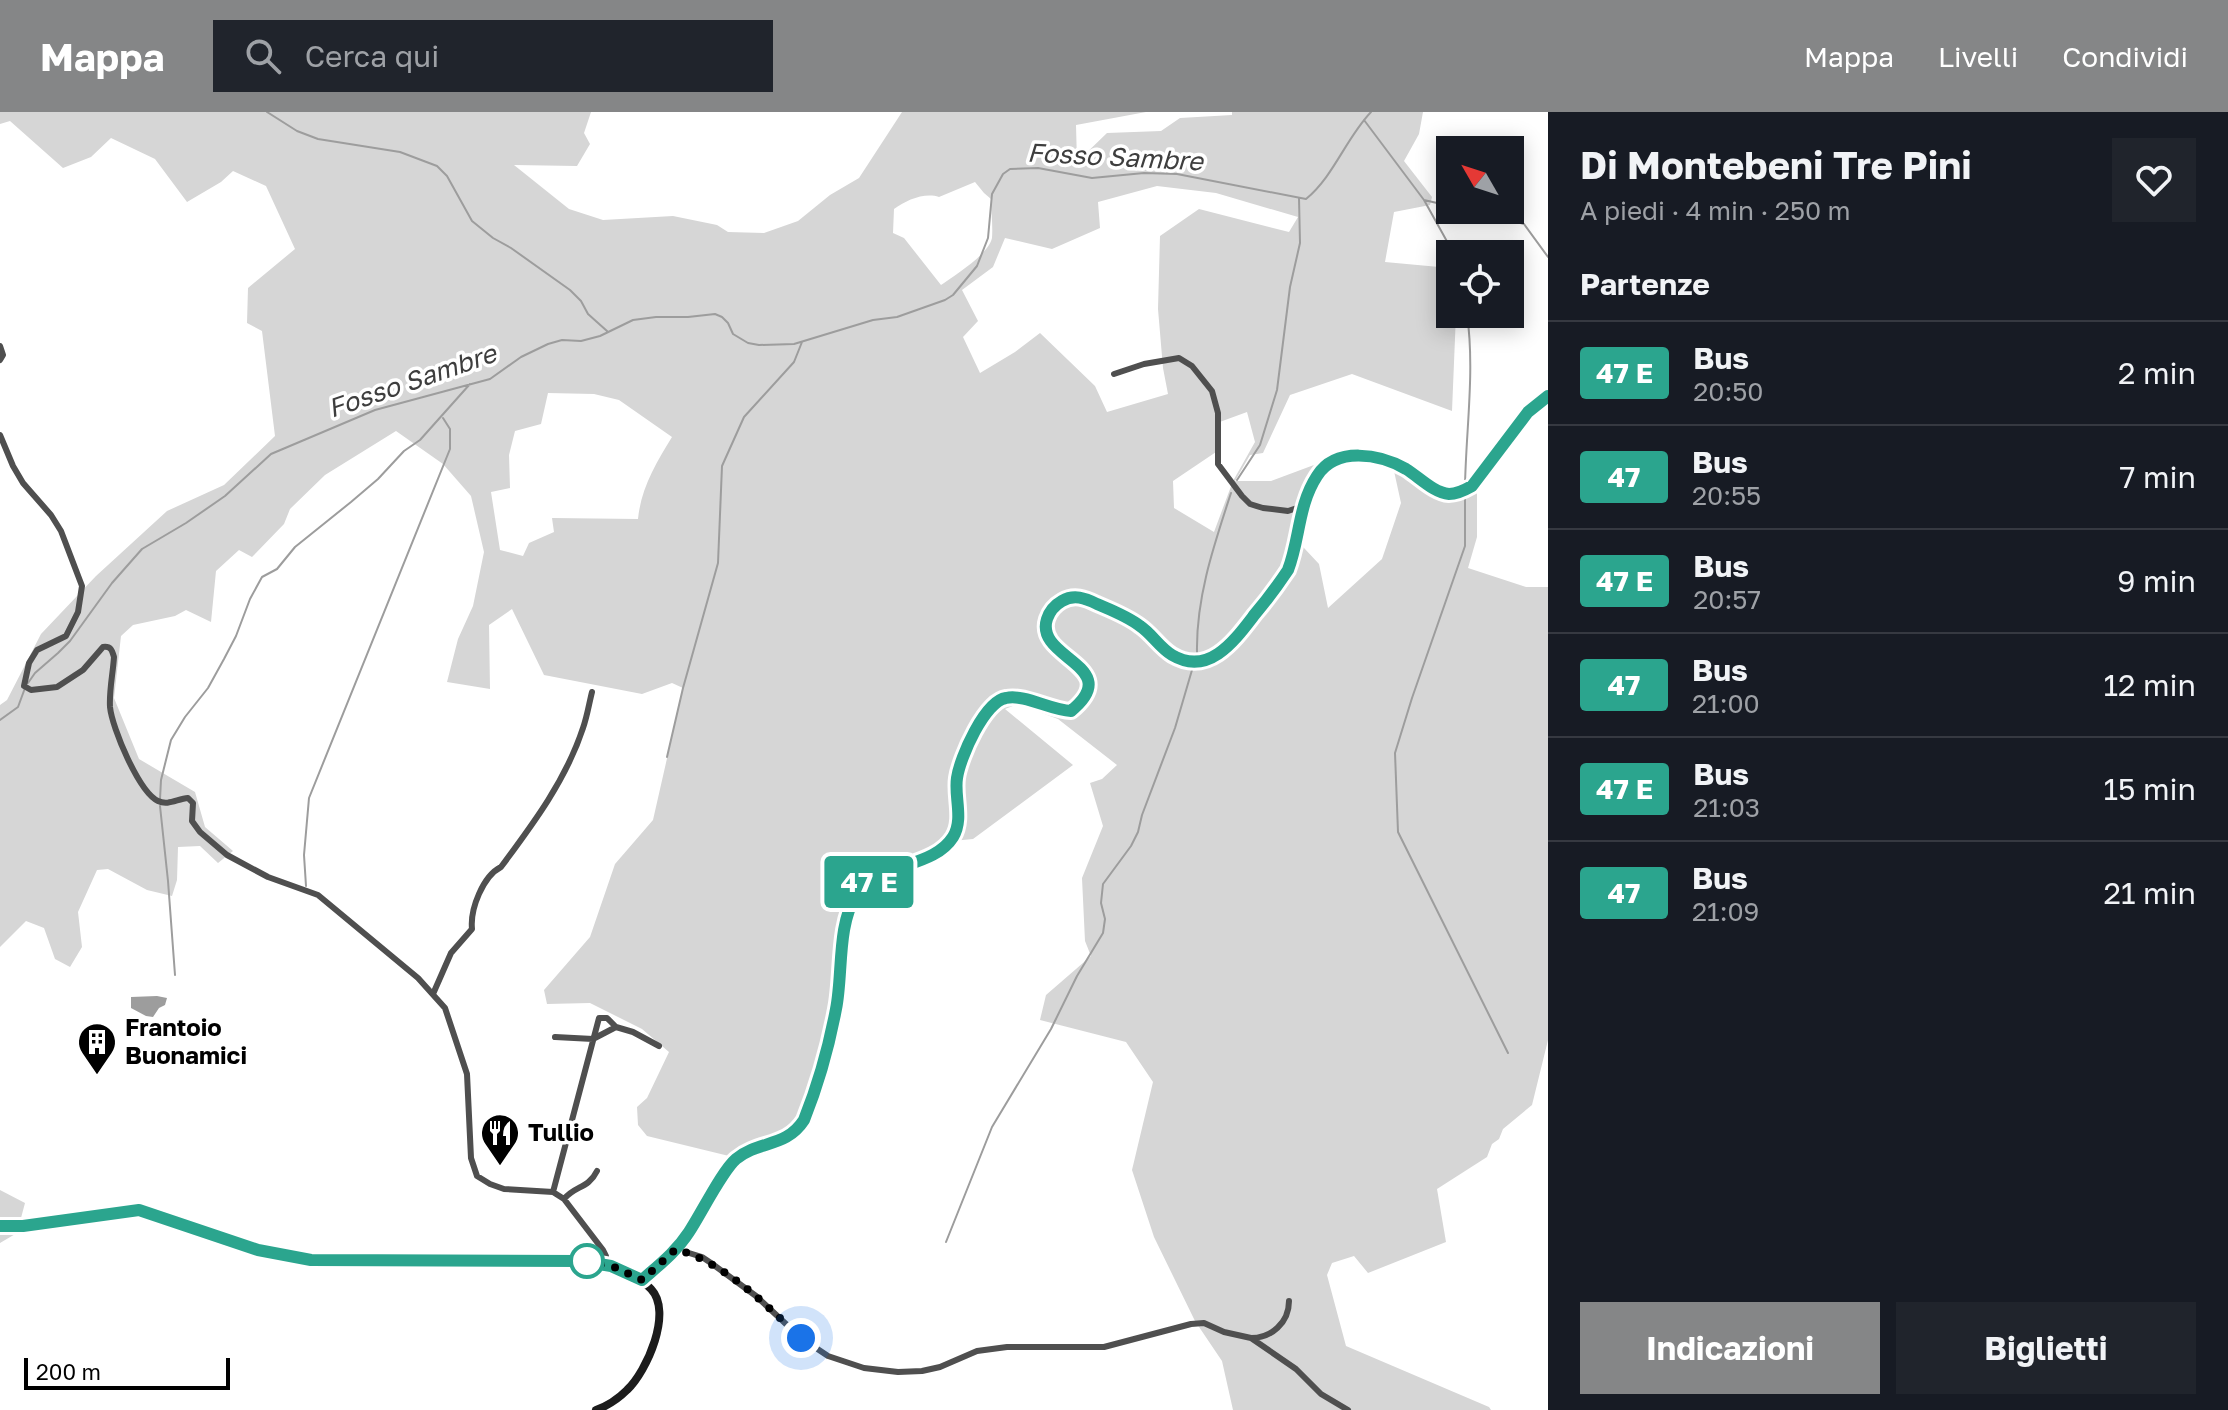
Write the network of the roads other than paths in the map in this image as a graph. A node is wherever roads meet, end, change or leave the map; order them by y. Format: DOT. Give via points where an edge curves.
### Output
graph roads {
  1 [pos="0,346"];
  2 [pos="0,360"];
  3 [pos="1114,374"];
  4 [pos="1548,396"];
  5 [pos="0,435"];
  6 [pos="1303,506"];
  7 [pos="592,692"];
  8 [pos="433,994"];
  9 [pos="616,1027"];
  10 [pos="555,1037"];
  11 [pos="593,1039"];
  12 [pos="659,1046"];
  13 [pos="597,1171"];
  14 [pos="553,1192"];
  15 [pos="564,1199"];
  16 [pos="0,1226"];
  17 [pos="676,1249"];
  18 [pos="606,1265"];
  19 [pos="642,1280"];
  20 [pos="1289,1301"];
  21 [pos="1251,1338"];
  22 [pos="596,1410"];
  23 [pos="1348,1410"];
  1 -- 2 [label="street"];
  3 -- 6 [label="street" via="1179,358 1192,366 1212,391 1218,413 1218,464 1242,496 1263,508 1288,511"];
  4 -- 6 [label="street" via="1528,412 1472,486 1459,492 1442,493 1404,468 1362,455 1344,457 1318,473"];
  5 -- 8 [label="street" via="23,483 61,531 82,586 78,612 66,636 37,650 29,663 28,688 57,687 83,670 103,647 112,649 110,708 124,755 156,801 168,804 188,798 193,803 192,821 227,855 318,895"];
  6 -- 17 [label="street" via="1288,570 1230,646 1212,658 1175,657 1128,618 1082,597 1053,607 1045,629 1056,649 1086,676 1087,695 1071,711 1004,698 985,713 961,759 957,828 947,845 865,884 855,897 844,933 837,1008 804,1120 789,1137 736,1159"];
  7 -- 8 [label="street" via="583,728 554,789 501,867 493,871 470,917 472,929 451,953"];
  8 -- 14 [label="street" via="445,1008 467,1074 471,1158 477,1176 504,1189"];
  9 -- 11 [label="street"];
  9 -- 11 [label="street" via="599,1018"];
  9 -- 12 [label="street"];
  10 -- 11 [label="street"];
  11 -- 14 [label="street"];
  13 -- 15 [label="street" via="592,1182"];
  14 -- 15 [label="street"];
  15 -- 18 [label="street" via="603,1250"];
  16 -- 18 [label="street" via="139,1210 258,1250 311,1260 552,1260"];
  17 -- 19 [label="street"];
  17 -- 21 [label="street" via="711,1263 828,1356 864,1368 922,1371 977,1351 1007,1347 1104,1347 1191,1324"];
  18 -- 19 [label="street"];
  19 -- 22 [label="street" via="658,1299 660,1311 652,1347 629,1389"];
  20 -- 21 [label="street" via="1274,1333"];
  21 -- 23 [label="street"];
}
